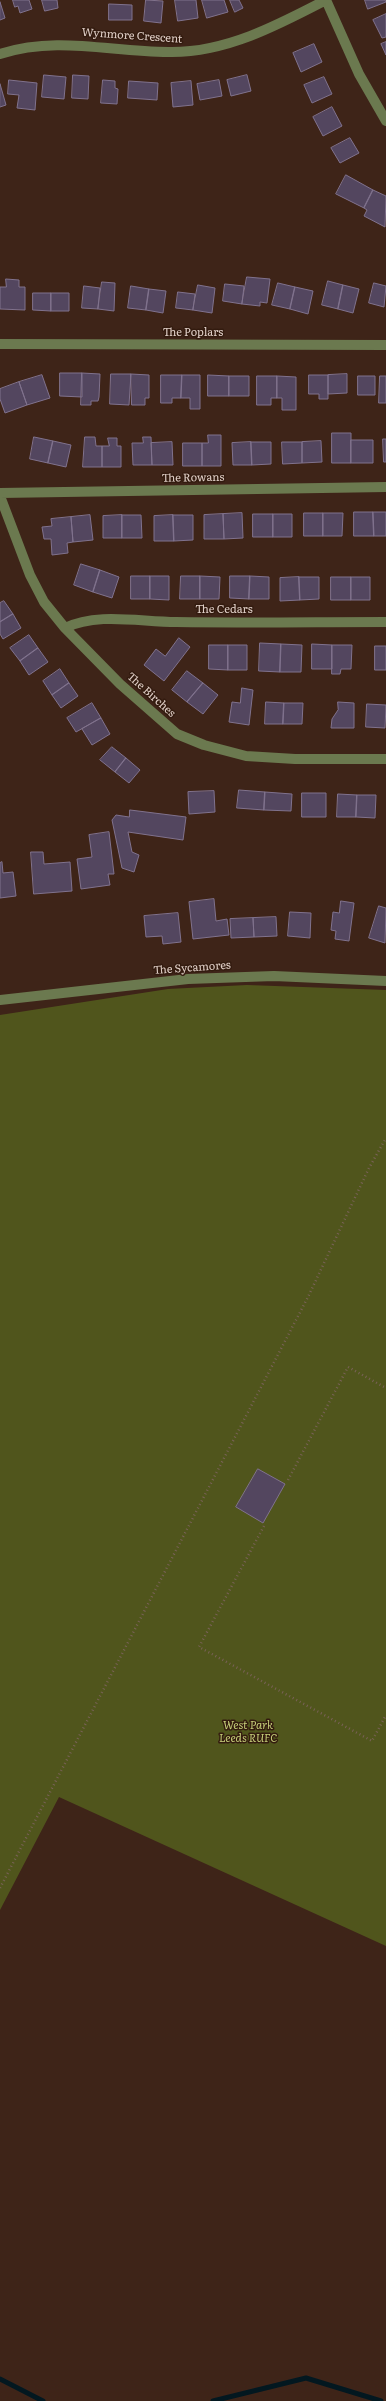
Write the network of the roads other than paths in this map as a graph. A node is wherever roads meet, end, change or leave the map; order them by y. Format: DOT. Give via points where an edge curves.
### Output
graph roads {
  1 [pos="326,0"];
  2 [pos="0,54"];
  3 [pos="386,121"];
  4 [pos="0,344"];
  5 [pos="386,346"];
  6 [pos="386,487"];
  7 [pos="0,494"];
  8 [pos="386,622"];
  9 [pos="65,628"];
  10 [pos="386,759"];
  11 [pos="386,981"];
  12 [pos="0,1000"];
  1 -- 2 [label="street, Wynmore Crescent" via="255,35 195,51 171,52 72,44 40,46"];
  1 -- 3 [label="street" via="359,74"];
  4 -- 5 [label="street, The Poplars"];
  6 -- 7 [label="street, The Rowans"];
  7 -- 9 [label="street, The Birches" via="30,575 44,602"];
  8 -- 9 [label="street, The Cedars" via="99,620 79,621"];
  9 -- 10 [label="street, The Birches" via="177,734 204,745 246,756"];
  11 -- 12 [label="street, The Sycamores" via="274,976 196,979"];
}
